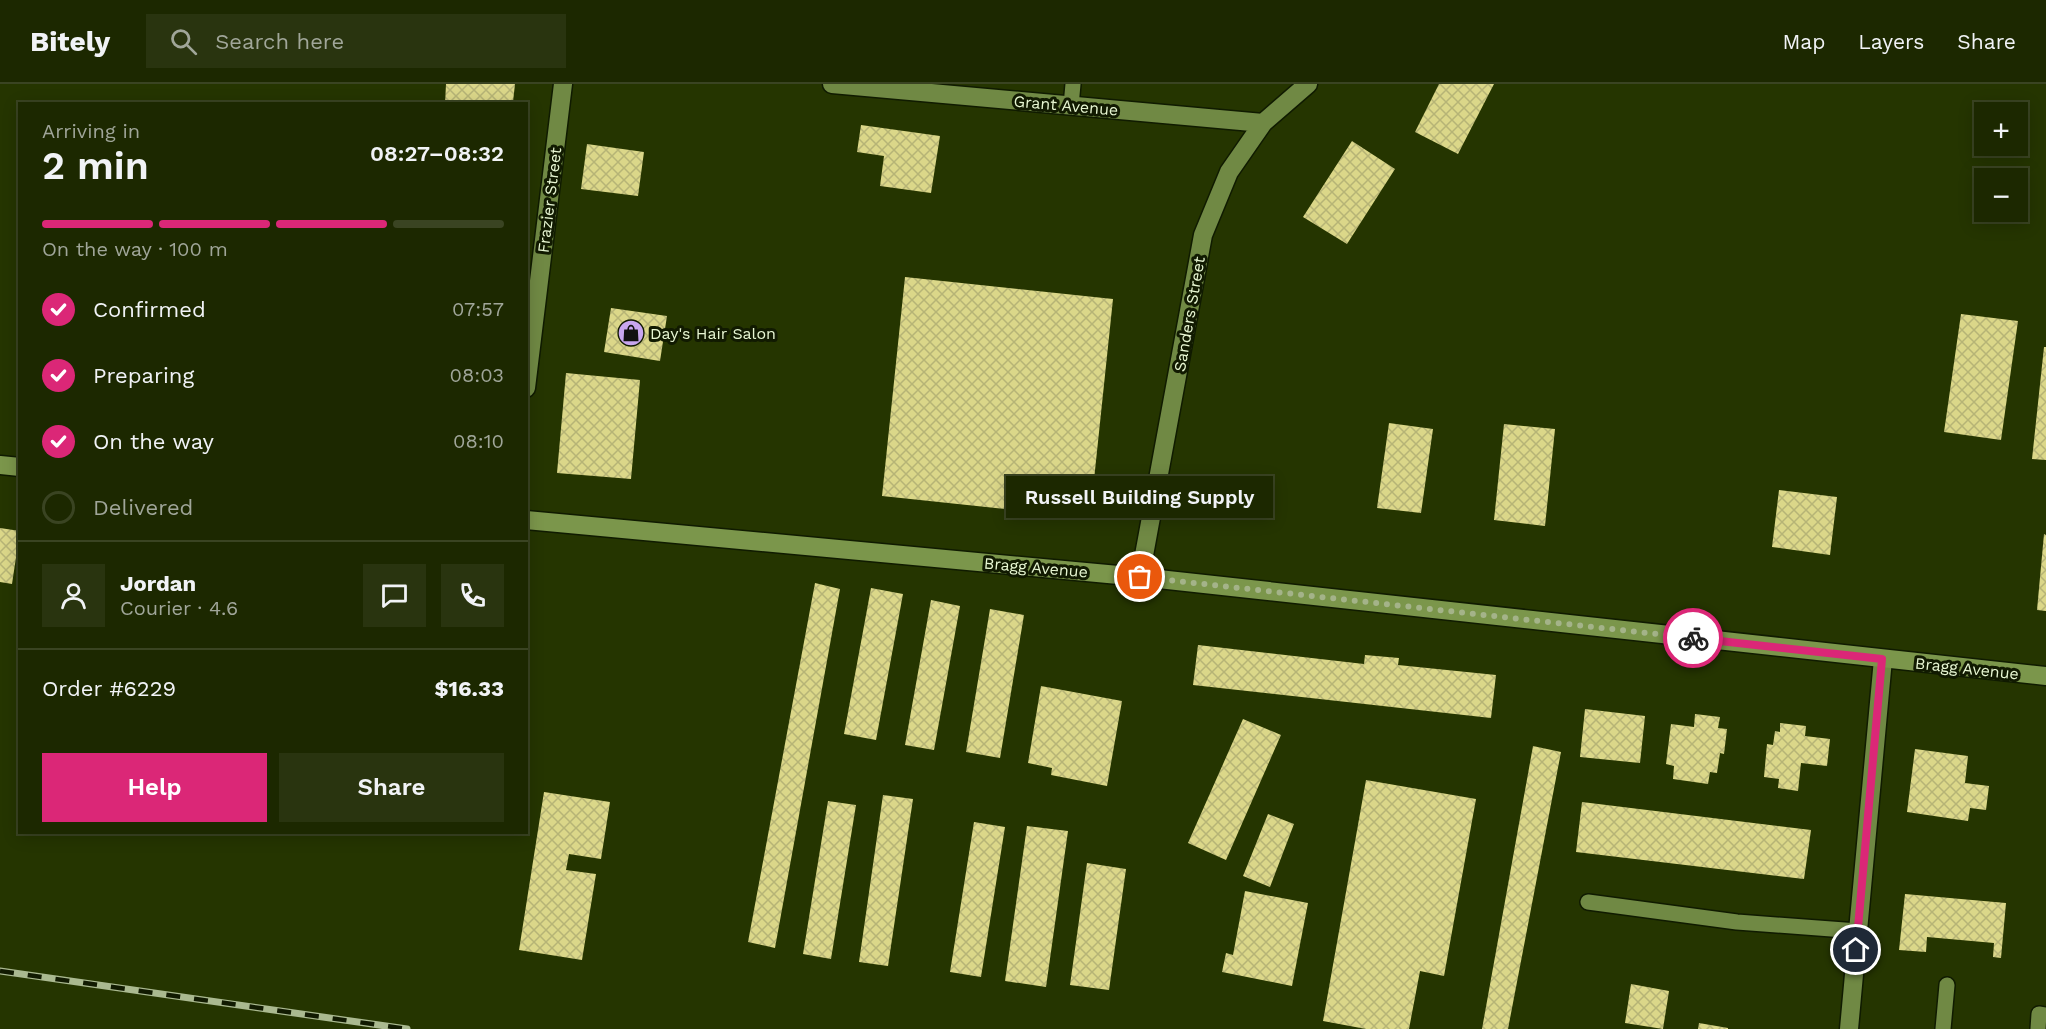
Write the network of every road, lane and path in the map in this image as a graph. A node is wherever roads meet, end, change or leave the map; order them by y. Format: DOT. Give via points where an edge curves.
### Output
graph roads {
  1 [pos="564,84"];
  2 [pos="841,84"];
  3 [pos="1073,84"];
  4 [pos="1308,84"];
  5 [pos="1071,106"];
  6 [pos="1263,123"];
  7 [pos="528,372"];
  8 [pos="0,465"];
  9 [pos="18,467"];
  10 [pos="528,520"];
  11 [pos="1140,577"];
  12 [pos="1882,659"];
  13 [pos="2046,676"];
  14 [pos="1588,902"];
  15 [pos="1858,931"];
  16 [pos="1947,985"];
  17 [pos="2046,1015"];
  18 [pos="1849,1029"];
  19 [pos="1943,1029"];
  20 [pos="2038,1029"];
  1 -- 7 [label="street, Frazier Street"];
  2 -- 5 [label="street, Grant Avenue"];
  3 -- 5 [label="lane"];
  4 -- 6 [label="street, Sanders Street"];
  5 -- 6 [label="street, Grant Avenue"];
  6 -- 11 [label="street, Sanders Street" via="1229,172 1203,235"];
  8 -- 9 [label="main road"];
  10 -- 11 [label="main road, Bragg Avenue"];
  11 -- 12 [label="main road, Bragg Avenue"];
  12 -- 13 [label="main road, Bragg Avenue"];
  12 -- 15 [label="street"];
  14 -- 15 [label="lane" via="1737,922"];
  15 -- 18 [label="street"];
  16 -- 19 [label="lane"];
  17 -- 20 [label="lane" via="2039,1014"];
}
